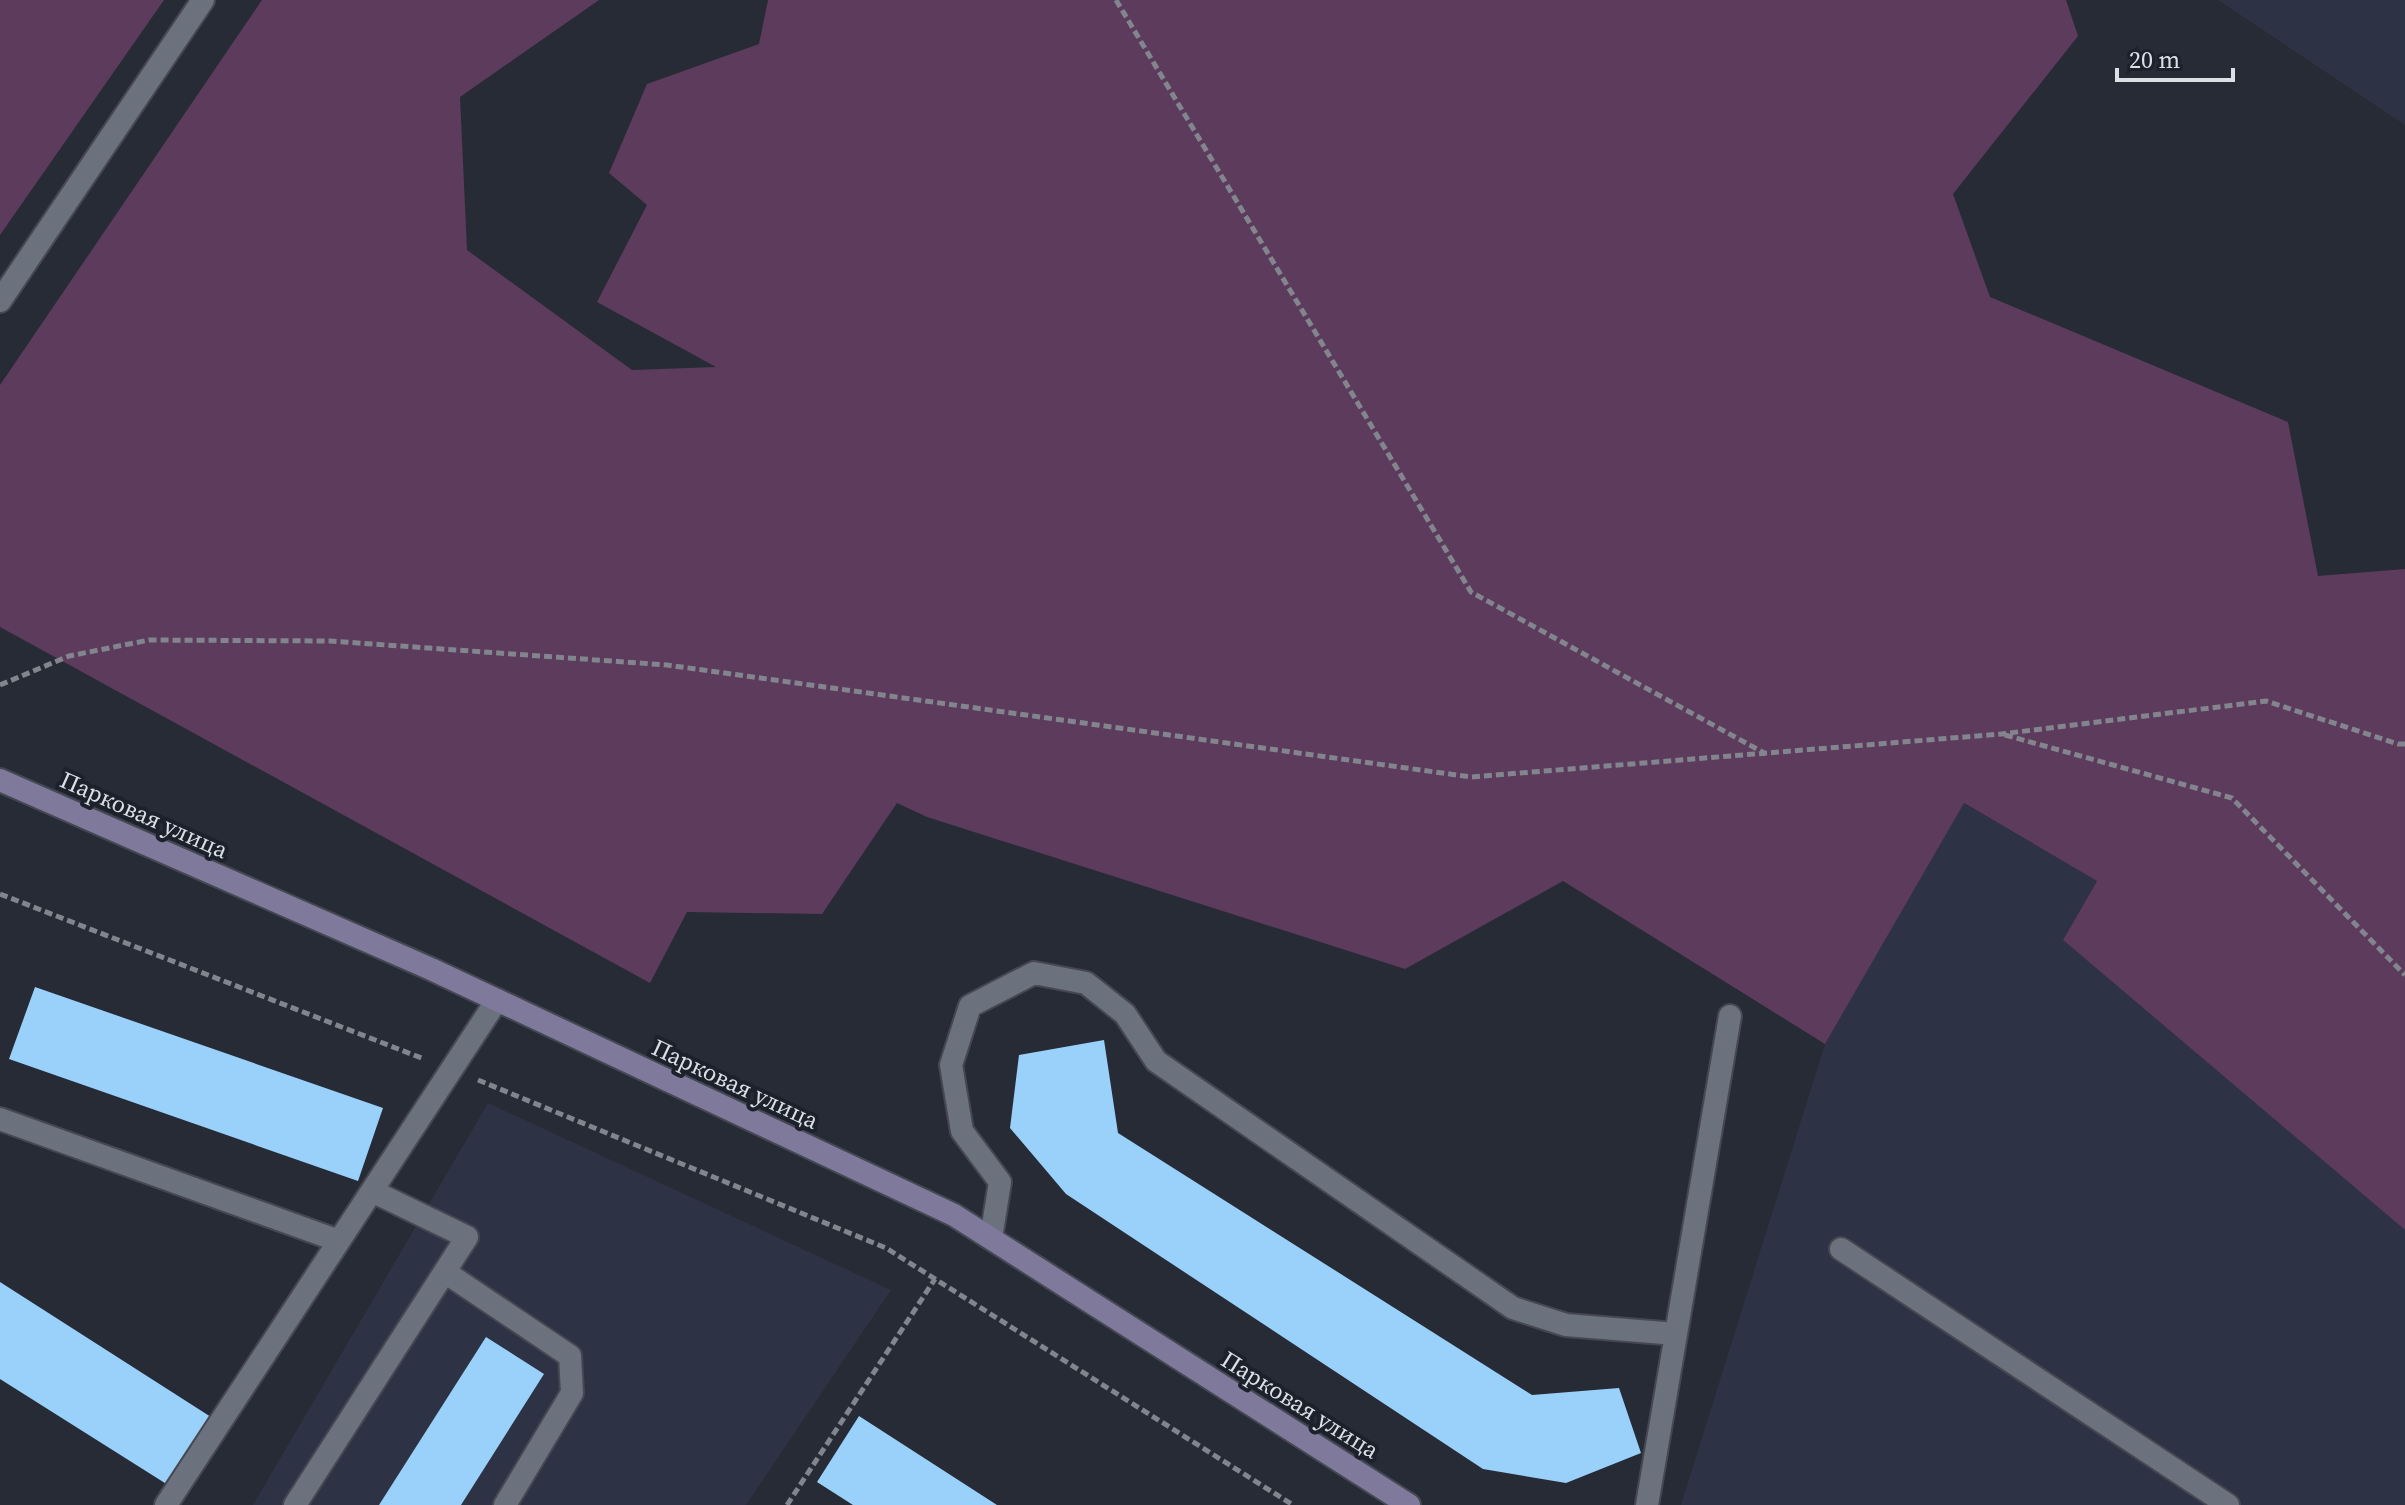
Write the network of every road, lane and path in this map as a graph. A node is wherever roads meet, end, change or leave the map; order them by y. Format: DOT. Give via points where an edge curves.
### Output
graph roads {
  1 [pos="203,0"];
  2 [pos="1116,0"];
  3 [pos="0,301"];
  4 [pos="0,685"];
  5 [pos="2001,734"];
  6 [pos="2405,744"];
  7 [pos="1767,754"];
  8 [pos="0,780"];
  9 [pos="0,894"];
  10 [pos="2405,975"];
  11 [pos="497,1000"];
  12 [pos="1730,1016"];
  13 [pos="452,1069"];
  14 [pos="0,1119"];
  15 [pos="372,1191"];
  16 [pos="991,1238"];
  17 [pos="339,1241"];
  18 [pos="1841,1249"];
  19 [pos="445,1272"];
  20 [pos="935,1279"];
  21 [pos="1676,1334"];
  22 [pos="166,1505"];
  23 [pos="295,1505"];
  24 [pos="505,1505"];
  25 [pos="787,1505"];
  26 [pos="1293,1505"];
  27 [pos="1409,1505"];
  28 [pos="1647,1505"];
  29 [pos="2228,1505"];
  1 -- 3 [label="street"];
  2 -- 7 [label="path" via="1471,592"];
  4 -- 7 [label="path" via="69,656 149,640 330,641 667,665 1471,777"];
  5 -- 6 [label="path" via="2266,701"];
  5 -- 7 [label="path"];
  5 -- 10 [label="path" via="2232,798"];
  8 -- 11 [label="main road, Парковая улица"];
  9 -- 13 [label="path"];
  11 -- 13 [label="street"];
  11 -- 16 [label="main road, Парковая улица" via="954,1215"];
  12 -- 21 [label="street"];
  13 -- 15 [label="street"];
  13 -- 20 [label="path" via="886,1248"];
  14 -- 17 [label="street"];
  15 -- 17 [label="street"];
  15 -- 19 [label="street" via="467,1237"];
  16 -- 21 [label="street" via="1000,1182 962,1131 951,1065 970,1006 1034,973 1086,983 1125,1014 1156,1061 1513,1308 1566,1325"];
  16 -- 27 [label="main road, Парковая улица"];
  17 -- 22 [label="street"];
  18 -- 29 [label="street"];
  19 -- 23 [label="street"];
  19 -- 24 [label="street" via="570,1356 572,1393"];
  20 -- 25 [label="path"];
  20 -- 26 [label="path"];
  21 -- 28 [label="street"];
}
